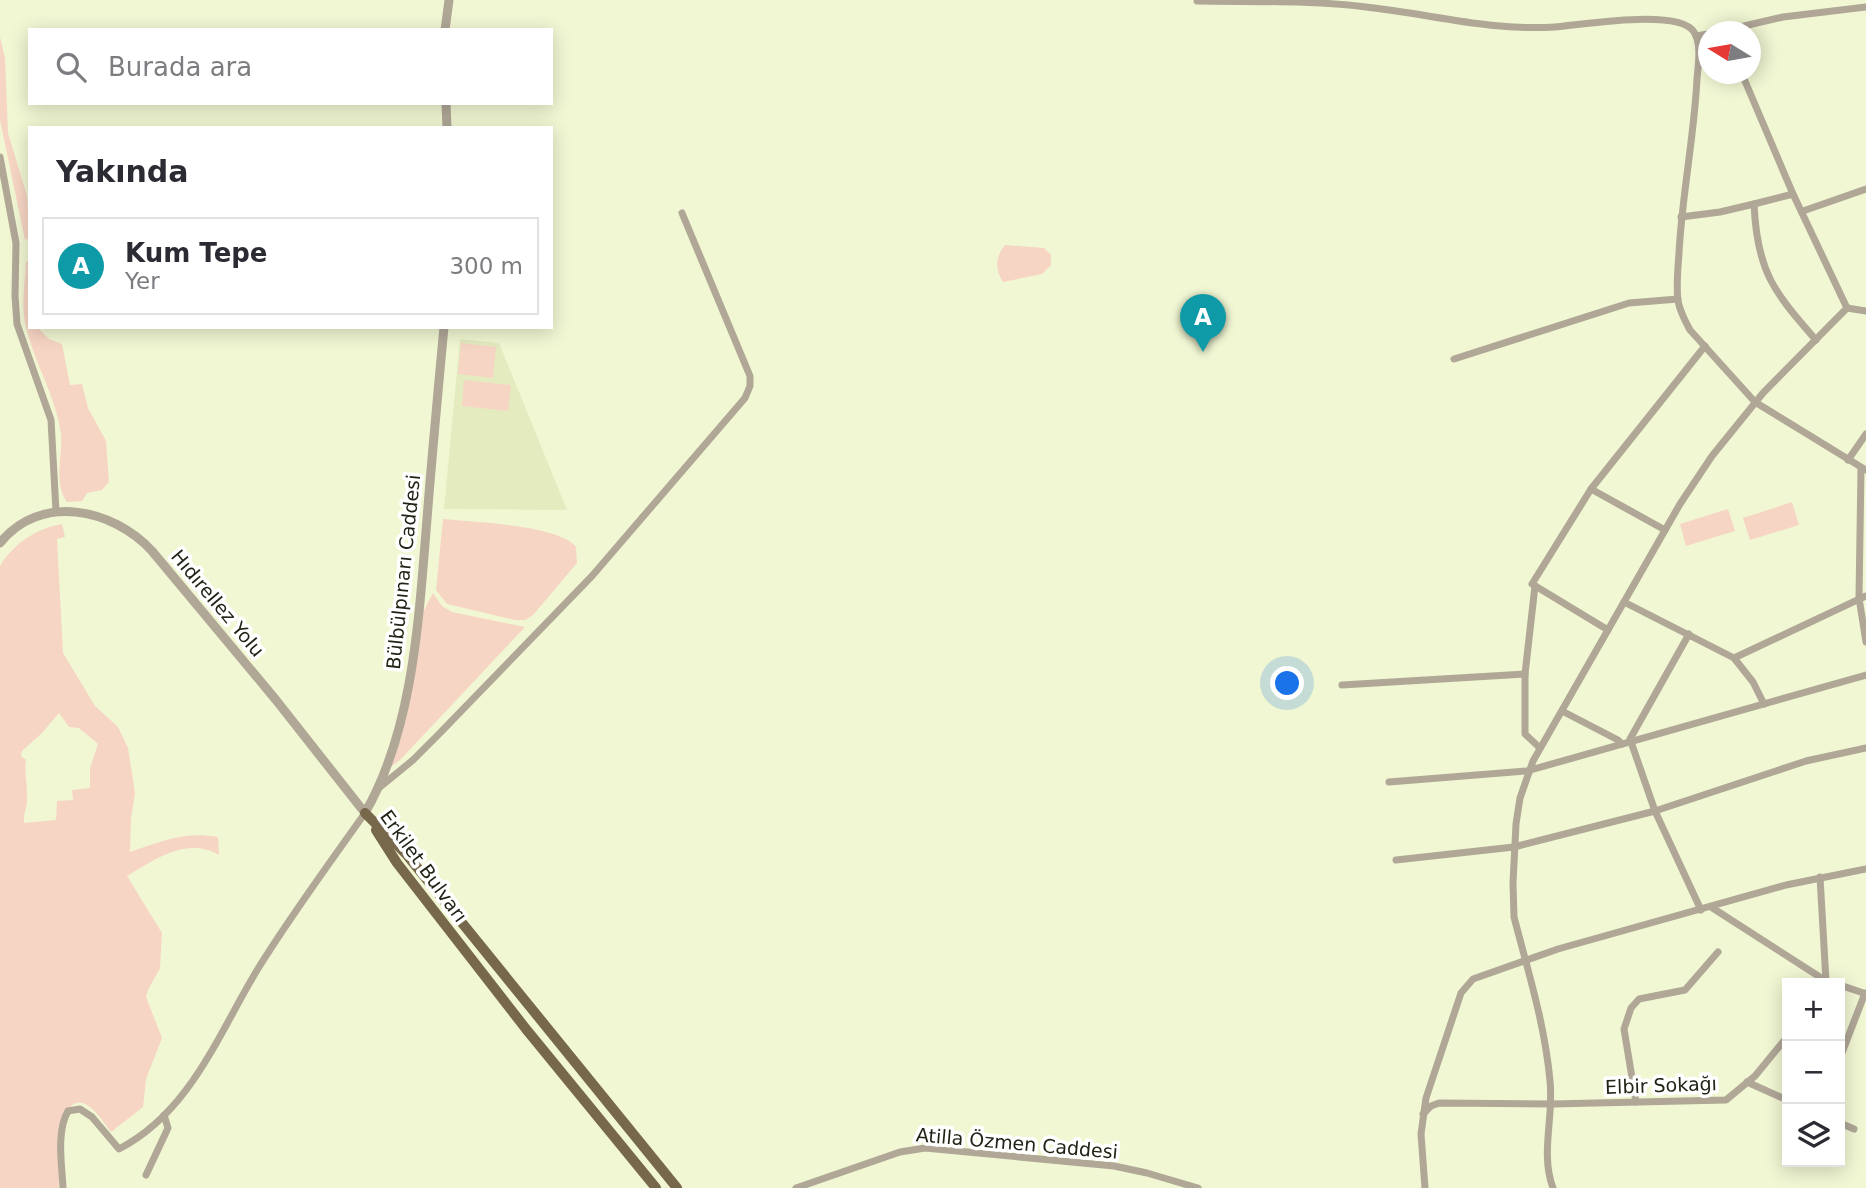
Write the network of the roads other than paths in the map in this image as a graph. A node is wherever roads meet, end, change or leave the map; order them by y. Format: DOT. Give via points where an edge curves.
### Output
graph roads {
  1 [pos="449,0"];
  2 [pos="1197,1"];
  3 [pos="1866,7"];
  4 [pos="1761,23"];
  5 [pos="445,28"];
  6 [pos="1696,36"];
  7 [pos="1746,84"];
  8 [pos="446,105"];
  9 [pos="447,126"];
  10 [pos="0,157"];
  11 [pos="1866,189"];
  12 [pos="1793,194"];
  13 [pos="1754,204"];
  14 [pos="1803,211"];
  15 [pos="682,213"];
  16 [pos="1681,217"];
  17 [pos="1678,299"];
  18 [pos="1847,308"];
  19 [pos="1866,311"];
  20 [pos="444,329"];
  21 [pos="1816,340"];
  22 [pos="1705,346"];
  23 [pos="1454,359"];
  24 [pos="1755,402"];
  25 [pos="1866,434"];
  26 [pos="1848,460"];
  27 [pos="1863,469"];
  28 [pos="1591,488"];
  29 [pos="56,511"];
  30 [pos="1665,530"];
  31 [pos="0,543"];
  32 [pos="1535,586"];
  33 [pos="1862,597"];
  34 [pos="1624,602"];
  35 [pos="1608,629"];
  36 [pos="1689,634"];
  37 [pos="1866,642"];
  38 [pos="1734,658"];
  39 [pos="1525,674"];
  40 [pos="1866,675"];
  41 [pos="1342,685"];
  42 [pos="1764,704"];
  43 [pos="1562,711"];
  44 [pos="1626,743"];
  45 [pos="1540,748"];
  46 [pos="1866,748"];
  47 [pos="1527,771"];
  48 [pos="1389,782"];
  49 [pos="380,787"];
  50 [pos="1656,811"];
  51 [pos="365,813"];
  52 [pos="1514,847"];
  53 [pos="1396,860"];
  54 [pos="1866,869"];
  55 [pos="1820,877"];
  56 [pos="1711,907"];
  57 [pos="1700,910"];
  58 [pos="1718,952"];
  59 [pos="1525,960"];
  60 [pos="1820,978"];
  61 [pos="1828,978"];
  62 [pos="1845,987"];
  63 [pos="1866,993"];
  64 [pos="1845,1037"];
  65 [pos="1783,1041"];
  66 [pos="1747,1082"];
  67 [pos="1782,1098"];
  68 [pos="1636,1102"];
  69 [pos="1552,1104"];
  70 [pos="164,1115"];
  71 [pos="1422,1115"];
  72 [pos="1845,1125"];
  73 [pos="1853,1129"];
  74 [pos="146,1175"];
  75 [pos="63,1188"];
  76 [pos="656,1188"];
  77 [pos="677,1188"];
  78 [pos="796,1188"];
  79 [pos="1198,1188"];
  80 [pos="1425,1188"];
  81 [pos="1553,1188"];
  1 -- 5 [label="street"];
  2 -- 6 [label="street" via="1350,5 1506,27 1665,21 1684,24"];
  3 -- 4 [label="street"];
  6 -- 16 [label="street" via="1695,101"];
  7 -- 12 [label="street"];
  8 -- 9 [label="street"];
  10 -- 29 [label="street" via="16,243 17,324 51,420"];
  11 -- 14 [label="street"];
  12 -- 13 [label="street"];
  12 -- 14 [label="street"];
  13 -- 16 [label="street"];
  13 -- 21 [label="street" via="1756,240 1767,276"];
  14 -- 18 [label="street"];
  15 -- 49 [label="street" via="750,376 745,398 592,576 439,736"];
  16 -- 17 [label="street"];
  17 -- 22 [label="street" via="1686,323"];
  17 -- 23 [label="street" via="1629,303"];
  18 -- 19 [label="street"];
  18 -- 21 [label="street"];
  20 -- 49 [label="street, Bülbülpınarı Caddesi" via="416,634 403,708"];
  21 -- 24 [label="street"];
  22 -- 24 [label="street"];
  22 -- 28 [label="street"];
  24 -- 26 [label="street"];
  24 -- 30 [label="street" via="1712,456"];
  25 -- 26 [label="street"];
  26 -- 27 [label="street"];
  27 -- 33 [label="street"];
  28 -- 30 [label="street"];
  28 -- 32 [label="street" via="1532,584"];
  29 -- 31 [label="street, Hıdırellez Yolu" via="24,521"];
  29 -- 51 [label="street, Hıdırellez Yolu" via="99,517 146,545"];
  30 -- 34 [label="street"];
  32 -- 35 [label="street"];
  32 -- 39 [label="street"];
  33 -- 37 [label="street"];
  33 -- 38 [label="street"];
  34 -- 35 [label="street"];
  34 -- 36 [label="street"];
  35 -- 43 [label="street"];
  36 -- 38 [label="street"];
  36 -- 44 [label="street"];
  38 -- 42 [label="street"];
  39 -- 41 [label="street"];
  39 -- 45 [label="street" via="1525,734"];
  40 -- 42 [label="street"];
  42 -- 44 [label="street"];
  43 -- 44 [label="street"];
  43 -- 45 [label="street"];
  44 -- 47 [label="street"];
  44 -- 50 [label="street"];
  45 -- 47 [label="street"];
  46 -- 50 [label="street" via="1806,761"];
  47 -- 48 [label="street"];
  47 -- 52 [label="street"];
  49 -- 51 [label="street, Bülbülpınarı Caddesi"];
  50 -- 52 [label="street"];
  50 -- 57 [label="street"];
  51 -- 70 [label="street" via="273,944 192,1084"];
  51 -- 76 [label="main road, Erkilet Bulvarı" via="397,863 510,1009"];
  51 -- 77 [label="main road, Erkilet Bulvarı" via="407,855"];
  52 -- 53 [label="street"];
  52 -- 59 [label="street" via="1514,917"];
  54 -- 55 [label="street"];
  55 -- 56 [label="street"];
  55 -- 61 [label="street"];
  56 -- 57 [label="street"];
  56 -- 60 [label="street"];
  57 -- 59 [label="street"];
  58 -- 68 [label="street" via="1685,990 1639,999 1631,1008 1624,1029"];
  59 -- 69 [label="street" via="1546,1045"];
  59 -- 71 [label="street" via="1473,979 1463,989"];
  62 -- 63 [label="street"];
  63 -- 64 [label="street"];
  65 -- 66 [label="street, Elbir Sokağı"];
  66 -- 67 [label="street"];
  66 -- 68 [label="street, Elbir Sokağı" via="1726,1100"];
  68 -- 69 [label="street, Elbir Sokağı"];
  69 -- 71 [label="street, Elbir Sokağı" via="1440,1103"];
  69 -- 81 [label="street" via="1547,1160"];
  70 -- 74 [label="street" via="168,1128"];
  70 -- 75 [label="street" via="119,1149 92,1117 71,1109 61,1142"];
  71 -- 80 [label="street"];
  72 -- 73 [label="street"];
  78 -- 79 [label="street, Atilla Özmen Caddesi" via="900,1152 925,1148 1114,1166"];
}
